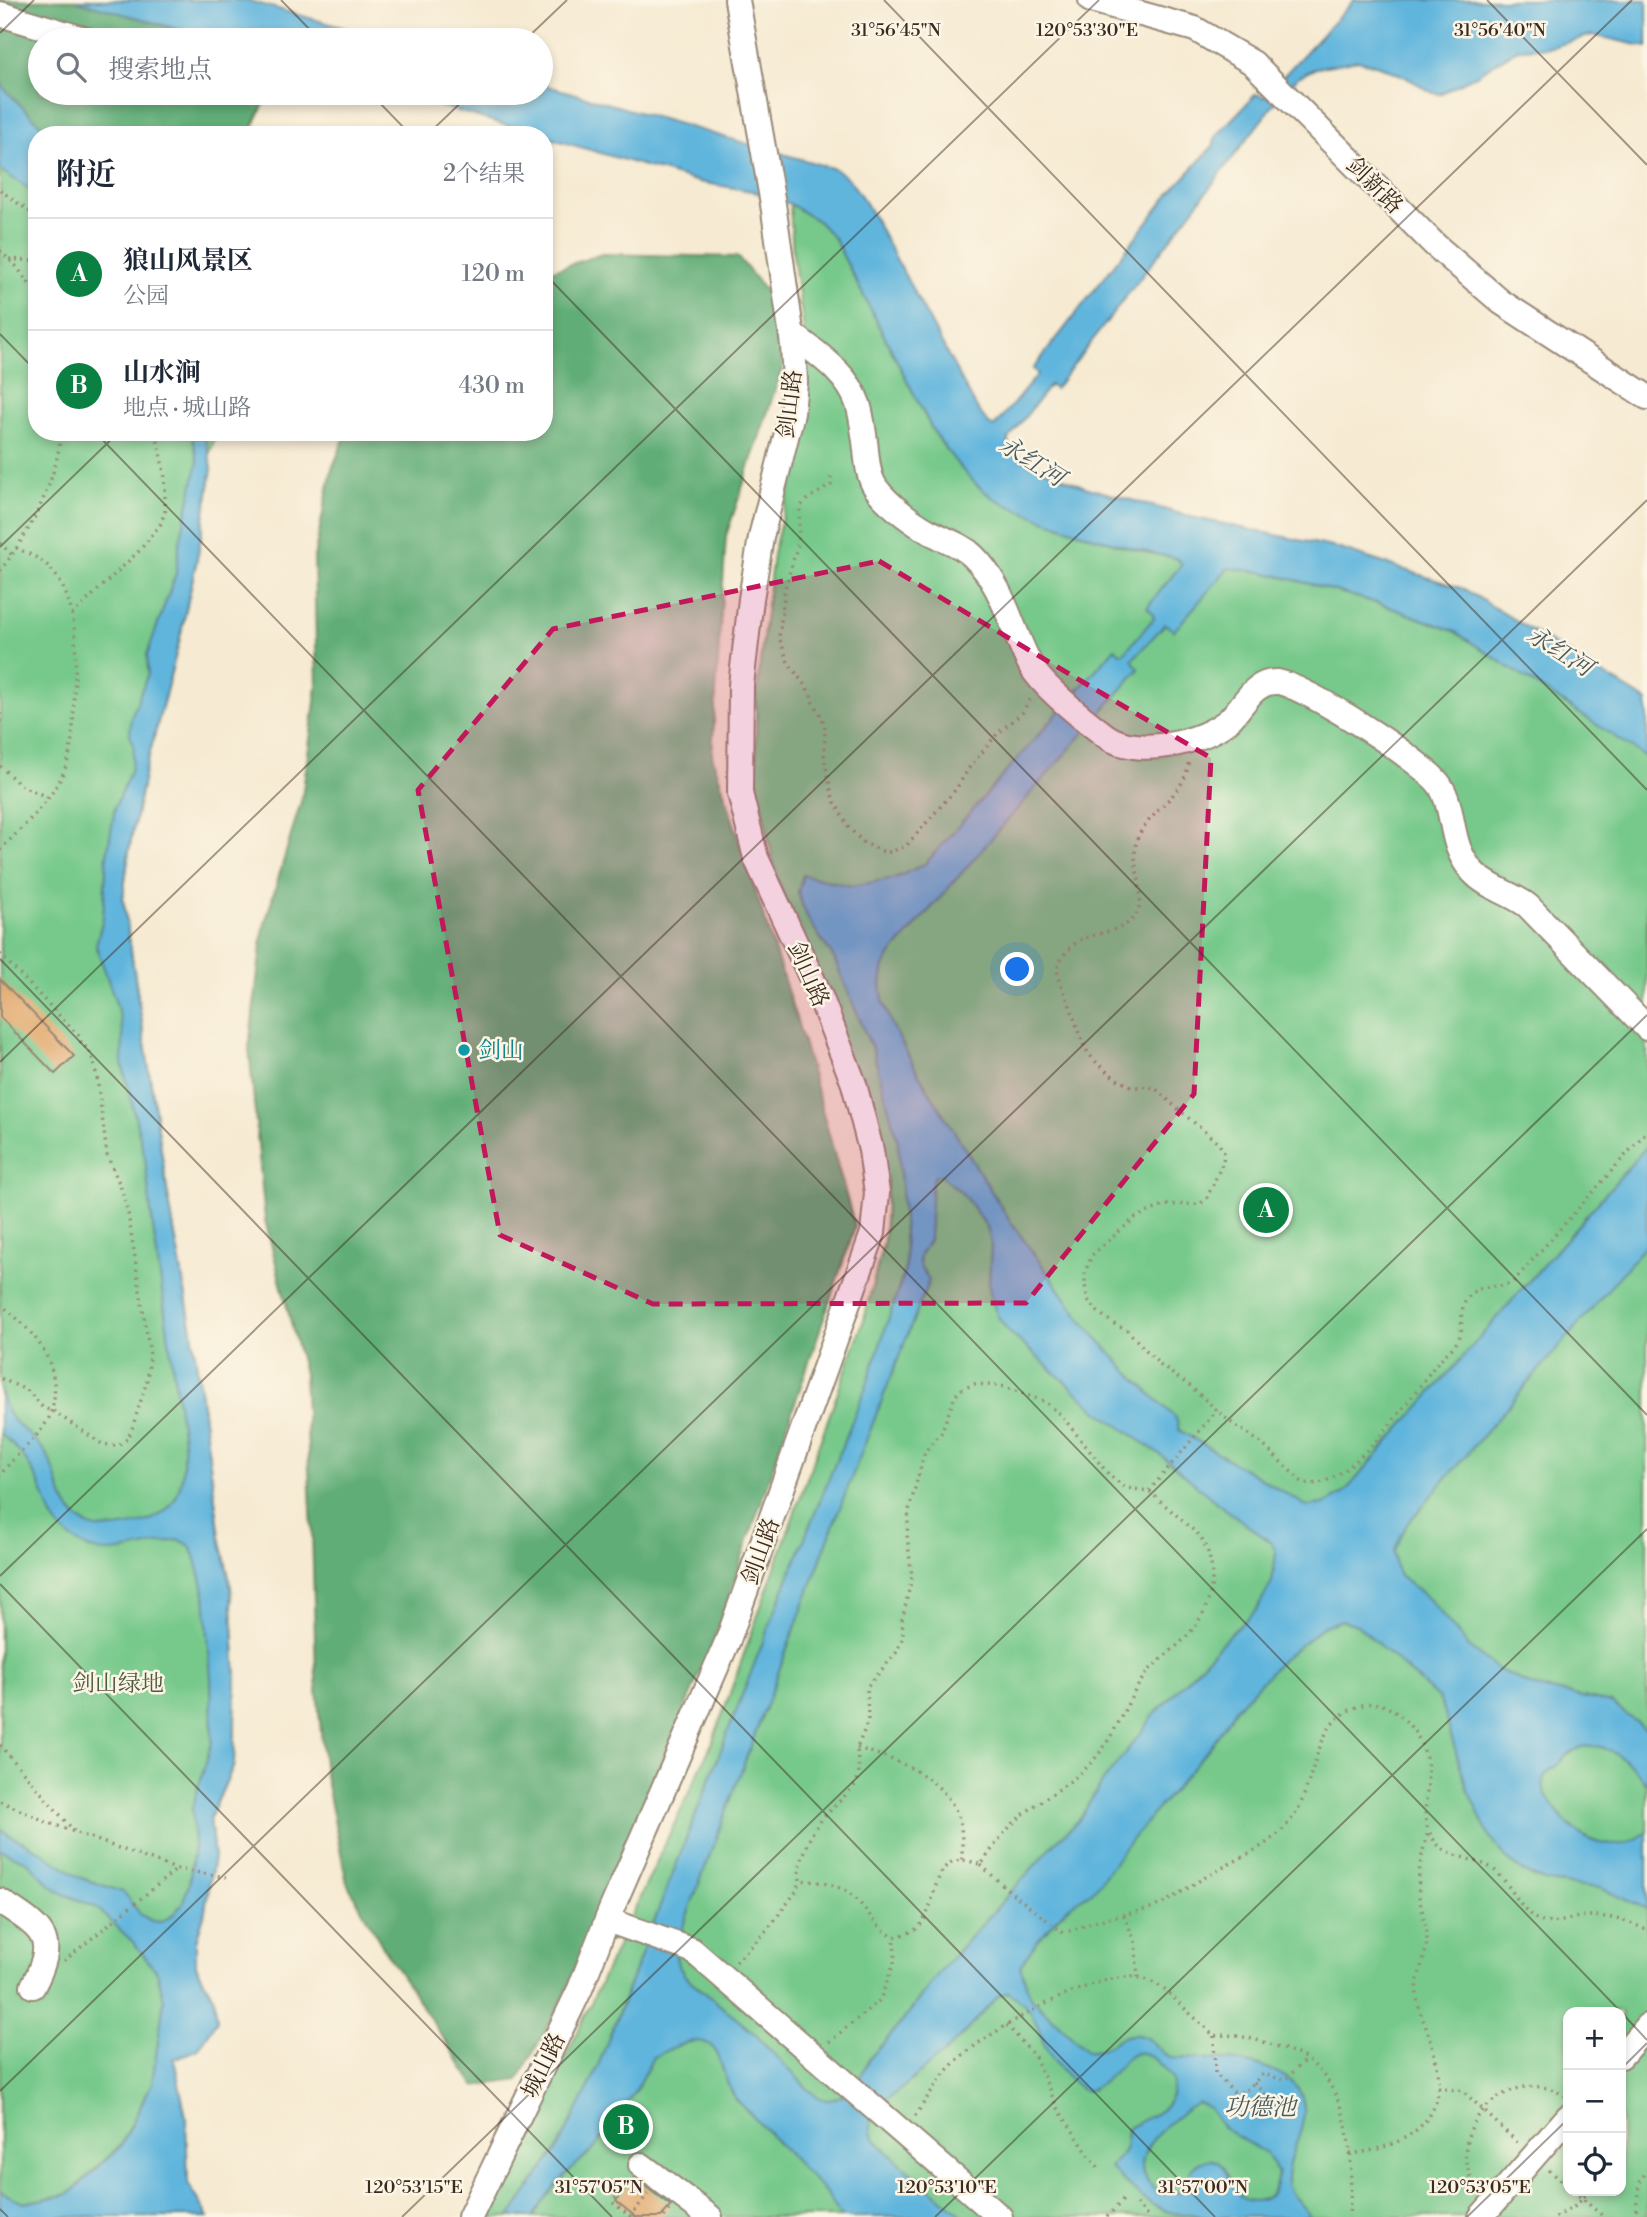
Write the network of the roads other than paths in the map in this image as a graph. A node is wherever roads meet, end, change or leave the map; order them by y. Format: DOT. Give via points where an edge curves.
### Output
graph roads {
  1 [pos="737,0"];
  2 [pos="1091,0"];
  3 [pos="4,16"];
  4 [pos="45,28"];
  5 [pos="792,334"];
  6 [pos="1647,397"];
  7 [pos="1647,1028"];
  8 [pos="0,1900"];
  9 [pos="609,1915"];
  10 [pos="33,1986"];
  11 [pos="1647,2026"];
  12 [pos="1626,2050"];
  13 [pos="1563,2123"];
  14 [pos="650,2172"];
  15 [pos="1486,2211"];
  16 [pos="470,2217"];
  17 [pos="710,2217"];
  18 [pos="1000,2217"];
  1 -- 5 [label="street, 剑山路"];
  2 -- 6 [label="street, 剑新路" via="1195,29 1253,63 1435,245 1501,302"];
  3 -- 4 [label="street"];
  5 -- 7 [label="street" via="840,374 854,393 877,490 923,528 971,553 990,574 1032,668 1107,737 1137,747 1183,741 1228,720 1267,682 1282,683 1337,710 1378,735 1441,786 1454,838 1471,871 1528,906"];
  5 -- 9 [label="street, 剑山路" via="792,413 761,537 742,673 740,793 756,858 820,996 854,1084 877,1193 873,1233 729,1640"];
  8 -- 10 [label="street" via="45,1939 46,1959"];
  9 -- 16 [label="street, 城山路" via="580,1989"];
  9 -- 18 [label="street" via="692,1950"];
  11 -- 12 [label="street"];
  13 -- 15 [label="street"];
  14 -- 17 [label="street"];
}
